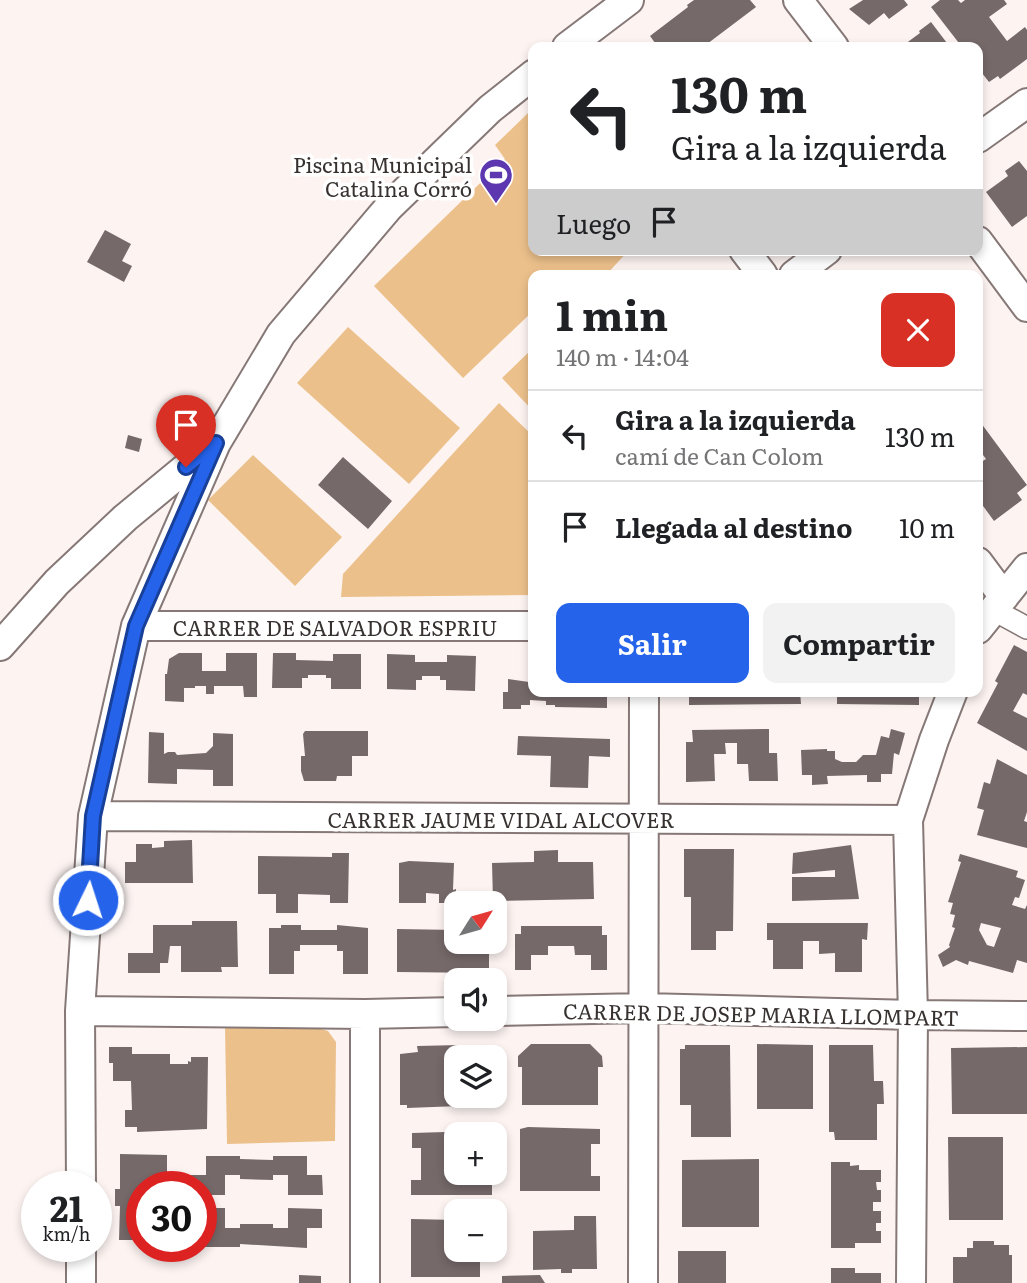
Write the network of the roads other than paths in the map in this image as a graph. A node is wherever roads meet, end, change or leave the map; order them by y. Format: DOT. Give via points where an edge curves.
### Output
graph roads {
  1 [pos="799,0"];
  2 [pos="616,4"];
  3 [pos="581,42"];
  4 [pos="830,42"];
  5 [pos="528,79"];
  6 [pos="1027,103"];
  7 [pos="983,134"];
  8 [pos="983,248"];
  9 [pos="749,256"];
  10 [pos="819,256"];
  11 [pos="759,270"];
  12 [pos="801,270"];
  13 [pos="1027,307"];
  14 [pos="216,443"];
  15 [pos="1027,568"];
  16 [pos="983,593"];
  17 [pos="987,618"];
  18 [pos="136,626"];
  19 [pos="528,626"];
  20 [pos="1027,628"];
  21 [pos="0,646"];
  22 [pos="644,697"];
  23 [pos="951,697"];
  24 [pos="93,816"];
  25 [pos="644,819"];
  26 [pos="908,820"];
  27 [pos="644,1008"];
  28 [pos="80,1011"];
  29 [pos="507,1011"];
  30 [pos="444,1012"];
  31 [pos="365,1014"];
  32 [pos="913,1016"];
  33 [pos="1027,1016"];
  34 [pos="81,1171"];
  35 [pos="81,1262"];
  36 [pos="81,1283"];
  37 [pos="365,1283"];
  38 [pos="643,1283"];
  39 [pos="911,1283"];
  1 -- 4 [label="street"];
  2 -- 3 [label="street"];
  5 -- 14 [label="street" via="490,109 389,207 281,334"];
  6 -- 7 [label="street"];
  8 -- 13 [label="street"];
  9 -- 11 [label="street"];
  10 -- 12 [label="street"];
  14 -- 18 [label="street"];
  14 -- 21 [label="street" via="125,517 57,582"];
  15 -- 17 [label="street"];
  16 -- 17 [label="street"];
  17 -- 20 [label="street"];
  18 -- 19 [label="street, CARRER DE SALVADOR ESPRIU"];
  18 -- 24 [label="street"];
  22 -- 25 [label="street"];
  23 -- 26 [label="street"];
  24 -- 25 [label="street, CARRER JAUME VIDAL ALCOVER"];
  24 -- 28 [label="street"];
  25 -- 26 [label="street, CARRER JAUME VIDAL ALCOVER"];
  25 -- 27 [label="street"];
  26 -- 32 [label="street"];
  27 -- 29 [label="street, CARRER DE JOSEP MARIA LLOMPART"];
  27 -- 32 [label="street, CARRER DE JOSEP MARIA LLOMPART"];
  27 -- 38 [label="street"];
  28 -- 31 [label="street"];
  28 -- 34 [label="street"];
  30 -- 31 [label="street"];
  31 -- 37 [label="street"];
  32 -- 33 [label="street, CARRER DE JOSEP MARIA LLOMPART"];
  32 -- 39 [label="street"];
  35 -- 36 [label="street"];
}
